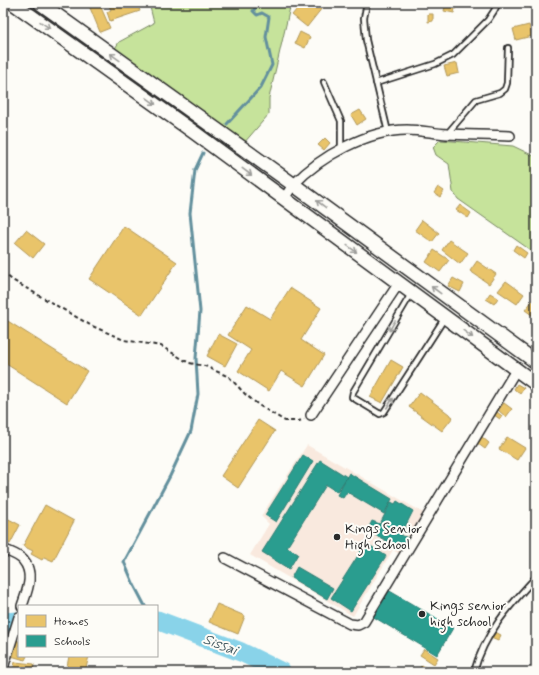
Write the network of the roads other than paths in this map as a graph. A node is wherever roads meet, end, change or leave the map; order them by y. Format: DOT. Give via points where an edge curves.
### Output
graph roads {
  1 [pos="13,3"];
  2 [pos="40,3"];
  3 [pos="367,3"];
  4 [pos="498,3"];
  5 [pos="508,48"];
  6 [pos="324,82"];
  7 [pos="376,83"];
  8 [pos="388,132"];
  9 [pos="447,134"];
  10 [pos="510,136"];
  11 [pos="341,150"];
  12 [pos="294,185"];
  13 [pos="284,199"];
  14 [pos="399,283"];
  15 [pos="411,292"];
  16 [pos="445,317"];
  17 [pos="536,362"];
  18 [pos="516,370"];
  19 [pos="536,384"];
  20 [pos="311,415"];
  21 [pos="3,549"];
  22 [pos="225,558"];
  23 [pos="536,576"];
  24 [pos="22,605"];
  25 [pos="18,620"];
  26 [pos="3,668"];
  27 [pos="474,672"];
  1 -- 13 [label="street, one-way"];
  12 -- 2 [label="street, one-way"];
  3 -- 7 [label="lane" via="364,18 366,40"];
  4 -- 7 [label="lane" via="488,20 453,56"];
  5 -- 9 [label="lane" via="505,89 476,100"];
  6 -- 11 [label="lane" via="341,121"];
  7 -- 8 [label="lane"];
  8 -- 9 [label="street" via="407,130"];
  8 -- 11 [label="street"];
  9 -- 10 [label="street"];
  11 -- 12 [label="street" via="309,171"];
  12 -- 13 [label="street"];
  17 -- 12 [label="street, one-way"];
  13 -- 14 [label="street, one-way"];
  14 -- 15 [label="street"];
  14 -- 20 [label="street"];
  15 -- 16 [label="street"];
  15 -- 16 [label="lane, one-way" via="352,397 380,414 384,412"];
  16 -- 18 [label="street, one-way"];
  18 -- 19 [label="street"];
  18 -- 22 [label="street" via="364,622 358,625 350,624"];
  21 -- 24 [label="street" via="22,559 28,568 30,583"];
  23 -- 27 [label="lane" via="510,604 495,626 478,658"];
  25 -- 26 [label="street"];
}
